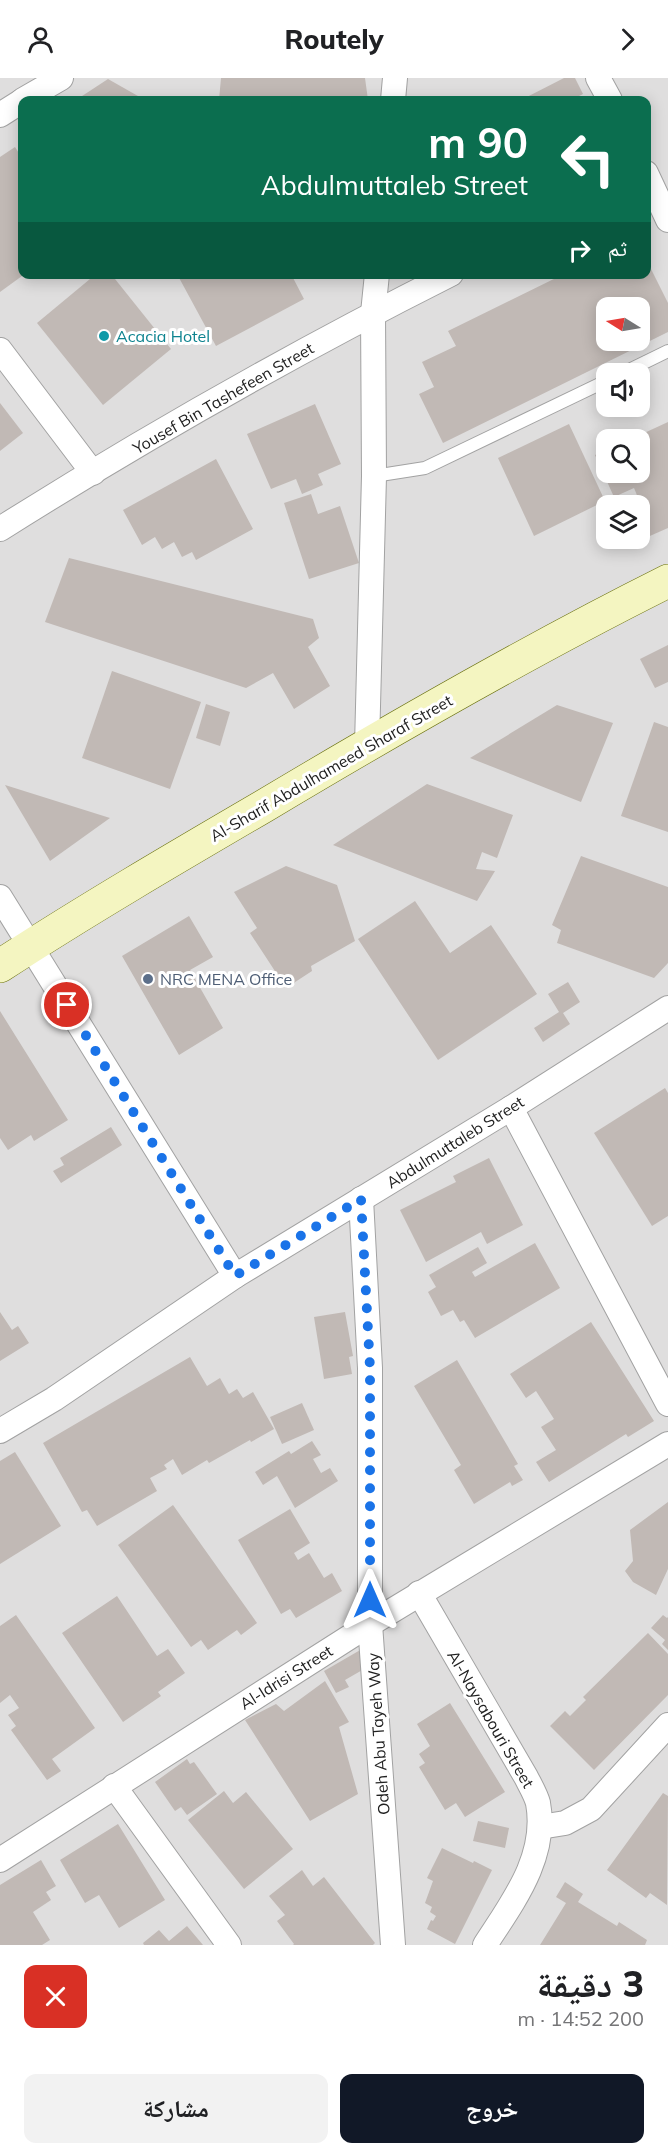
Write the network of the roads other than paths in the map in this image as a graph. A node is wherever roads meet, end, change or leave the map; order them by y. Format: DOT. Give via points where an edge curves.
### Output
graph roads {
  1 [pos="61,78"];
  2 [pos="395,78"];
  3 [pos="598,78"];
  4 [pos="31,96"];
  5 [pos="393,96"];
  6 [pos="608,96"];
  7 [pos="18,104"];
  8 [pos="0,115"];
  9 [pos="652,173"];
  10 [pos="668,220"];
  11 [pos="377,279"];
  12 [pos="441,279"];
  13 [pos="374,313"];
  14 [pos="0,350"];
  15 [pos="668,351"];
  16 [pos="643,363"];
  17 [pos="596,386"];
  18 [pos="93,473"];
  19 [pos="374,476"];
  20 [pos="0,529"];
  21 [pos="668,581"];
  22 [pos="367,745"];
  23 [pos="0,897"];
  24 [pos="31,946"];
  25 [pos="0,966"];
  26 [pos="668,1008"];
  27 [pos="511,1108"];
  28 [pos="361,1199"];
  29 [pos="235,1276"];
  30 [pos="668,1404"];
  31 [pos="0,1431"];
  32 [pos="668,1444"];
  33 [pos="419,1593"];
  34 [pos="370,1624"];
  35 [pos="668,1725"];
  36 [pos="114,1786"];
  37 [pos="540,1827"];
  38 [pos="0,1860"];
  39 [pos="229,1945"];
  40 [pos="393,1945"];
  41 [pos="485,1945"];
  1 -- 4 [label="street"];
  2 -- 5 [label="street"];
  3 -- 6 [label="street"];
  7 -- 8 [label="street"];
  9 -- 10 [label="street"];
  11 -- 13 [label="street"];
  12 -- 13 [label="street, Yousef Bin Tashefeen Street"];
  13 -- 18 [label="street, Yousef Bin Tashefeen Street" via="212,401"];
  13 -- 19 [label="street"];
  14 -- 18 [label="street"];
  15 -- 16 [label="lane"];
  17 -- 19 [label="lane" via="425,468"];
  18 -- 20 [label="street, Yousef Bin Tashefeen Street"];
  19 -- 22 [label="street"];
  21 -- 22 [label="street, Al-Sharif Abdulhameed Sharaf Street"];
  22 -- 24 [label="street, Al-Sharif Abdulhameed Sharaf Street"];
  23 -- 24 [label="street"];
  24 -- 25 [label="street, Al-Sharif Abdulhameed Sharaf Street"];
  24 -- 29 [label="street"];
  26 -- 27 [label="street, Abdulmuttaleb Street"];
  27 -- 28 [label="street, Abdulmuttaleb Street"];
  27 -- 30 [label="street"];
  28 -- 29 [label="street, Abdulmuttaleb Street"];
  28 -- 34 [label="street, Odeh Abu Tayeh Way" via="370,1368"];
  29 -- 31 [label="street, Abdulmuttaleb Street" via="54,1399"];
  32 -- 33 [label="street, Al-Idrisi Street"];
  33 -- 34 [label="street, Al-Idrisi Street"];
  33 -- 37 [label="street, Al-Naysabouri Street" via="526,1777 537,1802"];
  34 -- 36 [label="street, Al-Idrisi Street"];
  34 -- 40 [label="street, Odeh Abu Tayeh Way"];
  35 -- 37 [label="street" via="591,1809 565,1823"];
  36 -- 38 [label="street, Al-Idrisi Street"];
  36 -- 39 [label="street"];
  37 -- 41 [label="street, Al-Naysabouri Street" via="535,1855 522,1887"];
}
